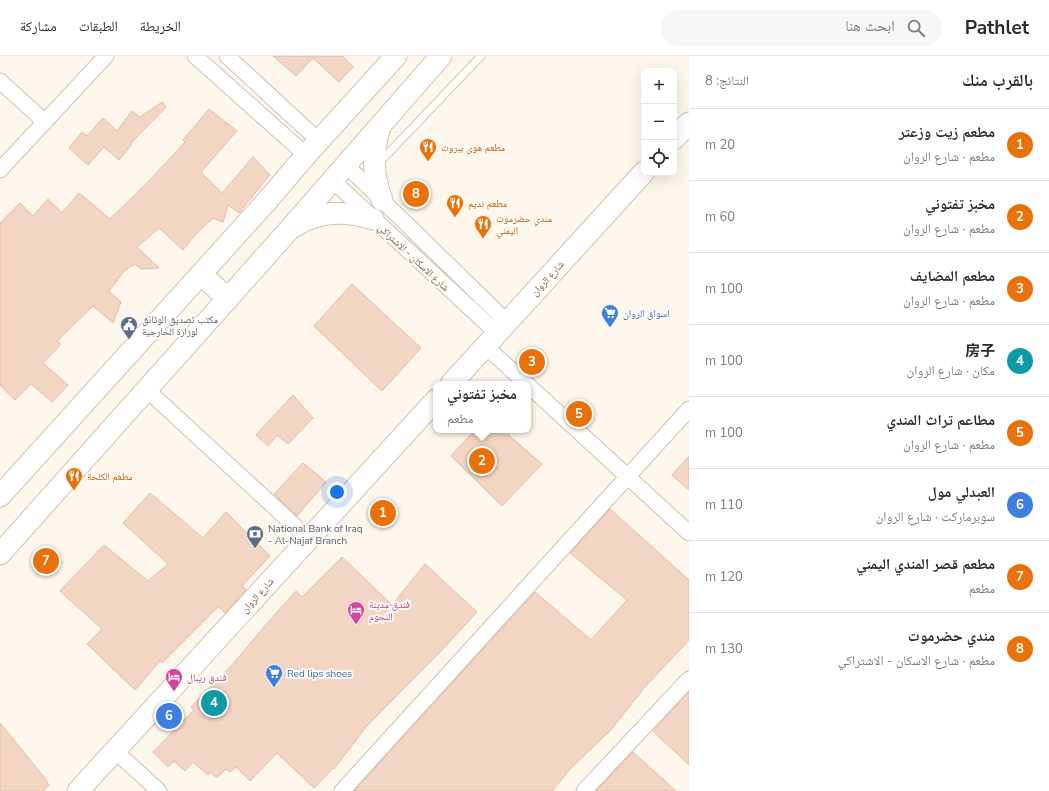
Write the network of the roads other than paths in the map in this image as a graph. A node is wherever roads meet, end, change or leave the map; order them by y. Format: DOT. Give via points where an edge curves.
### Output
graph roads {
  1 [pos="106,56"];
  2 [pos="195,56"];
  3 [pos="227,56"];
  4 [pos="396,56"];
  5 [pos="441,56"];
  6 [pos="482,56"];
  7 [pos="0,81"];
  8 [pos="45,122"];
  9 [pos="382,123"];
  10 [pos="689,123"];
  11 [pos="677,136"];
  12 [pos="312,148"];
  13 [pos="346,165"];
  14 [pos="374,169"];
  15 [pos="0,170"];
  16 [pos="641,175"];
  17 [pos="332,180"];
  18 [pos="382,200"];
  19 [pos="373,219"];
  20 [pos="288,231"];
  21 [pos="201,274"];
  22 [pos="228,299"];
  23 [pos="497,333"];
  24 [pos="453,381"];
  25 [pos="525,381"];
  26 [pos="146,389"];
  27 [pos="531,389"];
  28 [pos="433,403"];
  29 [pos="689,409"];
  30 [pos="627,477"];
  31 [pos="0,496"];
  32 [pos="689,534"];
  33 [pos="309,539"];
  34 [pos="0,554"];
  35 [pos="689,679"];
  36 [pos="115,751"];
  37 [pos="78,791"];
  38 [pos="159,791"];
  39 [pos="342,791"];
  40 [pos="584,791"];
  1 -- 8 [label="street"];
  2 -- 12 [label="street"];
  3 -- 12 [label="street"];
  4 -- 12 [label="main road"];
  5 -- 9 [label="main road"];
  6 -- 14 [label="lane"];
  7 -- 8 [label="street"];
  8 -- 15 [label="street"];
  9 -- 13 [label="main road"];
  9 -- 14 [label="main road" via="376,138"];
  10 -- 11 [label="main road"];
  12 -- 21 [label="main road" via="268,201"];
  13 -- 17 [label="main road"];
  13 -- 18 [label="street, شارع الاسكان - الاشتراكي"];
  14 -- 18 [label="main road" via="376,185"];
  16 -- 23 [label="main road, شارع الروان"];
  17 -- 19 [label="street, شارع الاسكان - الاشتراكي"];
  17 -- 20 [label="main road"];
  18 -- 23 [label="street, شارع الاسكان - الاشتراكي"];
  19 -- 20 [label="main road" via="359,215 329,213 300,223"];
  19 -- 23 [label="street, شارع الاسكان - الاشتراكي"];
  20 -- 22 [label="main road"];
  21 -- 22 [label="main road"];
  21 -- 31 [label="main road"];
  22 -- 26 [label="main road"];
  23 -- 24 [label="main road, شارع الروان"];
  23 -- 25 [label="street"];
  26 -- 33 [label="street"];
  26 -- 34 [label="main road"];
  27 -- 30 [label="street"];
  28 -- 33 [label="main road, شارع الروان"];
  29 -- 30 [label="street"];
  30 -- 32 [label="street"];
  30 -- 39 [label="street"];
  33 -- 36 [label="main road, شارع الروان"];
  35 -- 40 [label="street"];
  36 -- 37 [label="main road, شارع الروان"];
  36 -- 38 [label="street"];
}
